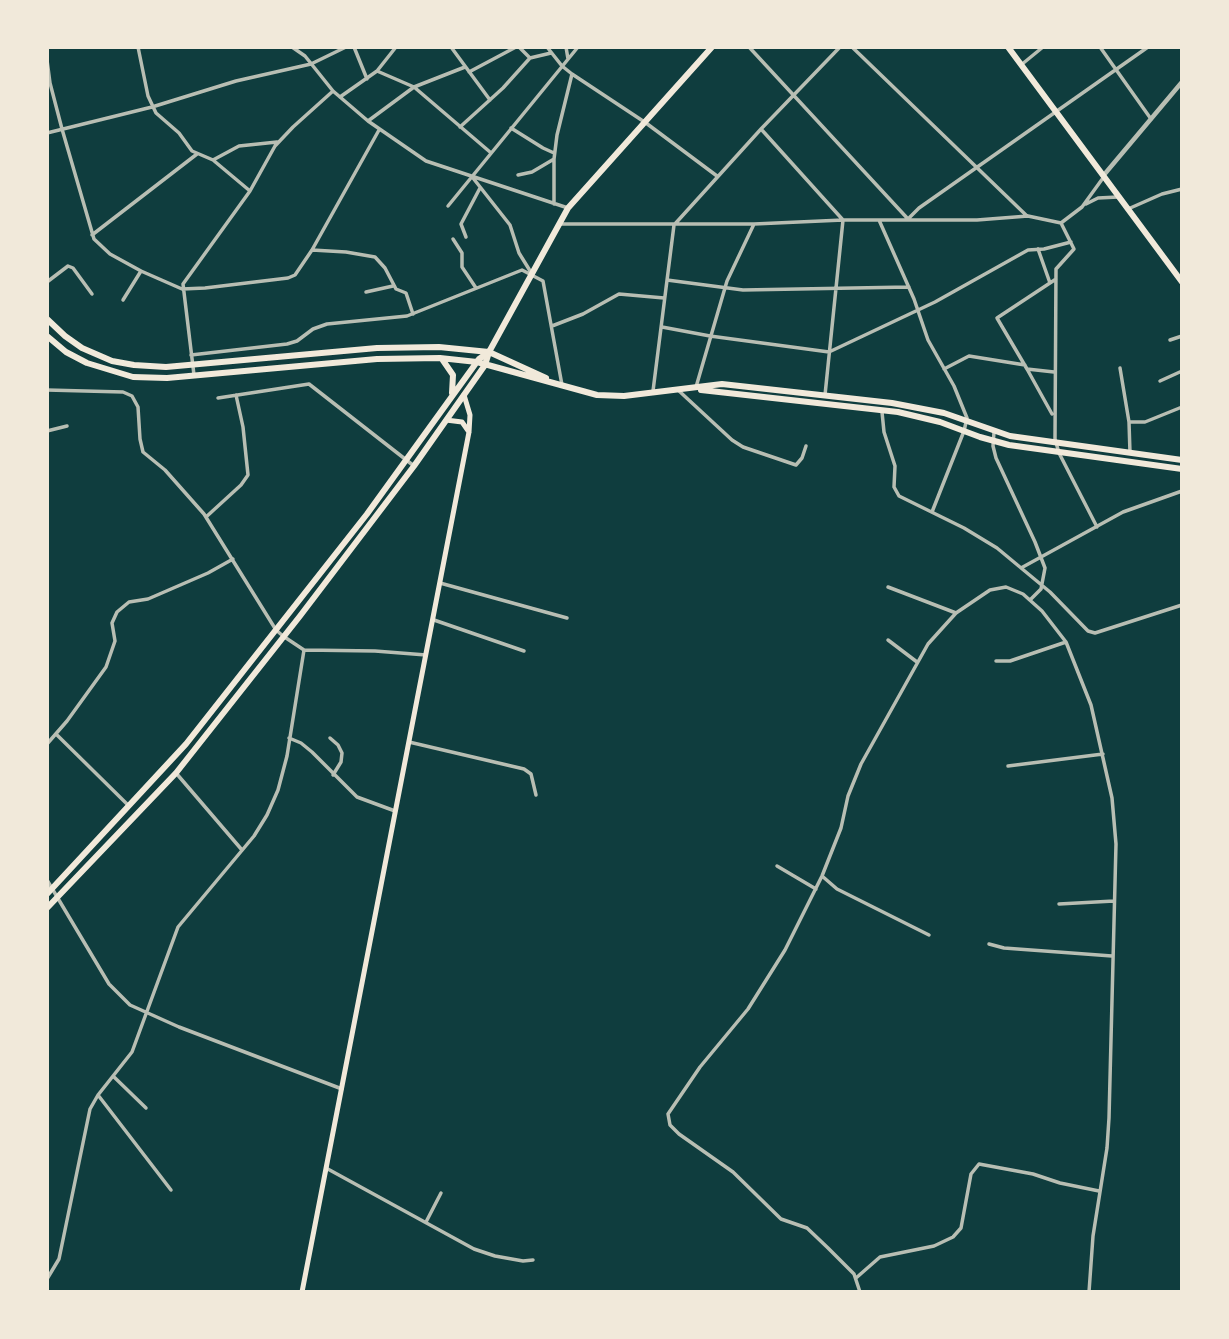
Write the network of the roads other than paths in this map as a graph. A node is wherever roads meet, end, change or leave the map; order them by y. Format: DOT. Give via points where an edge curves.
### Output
graph roads {
  1 [pos="138,47"];
  2 [pos="292,47"];
  3 [pos="346,47"];
  4 [pos="354,47"];
  5 [pos="396,47"];
  6 [pos="518,47"];
  7 [pos="547,47"];
  8 [pos="566,47"];
  9 [pos="578,47"];
  10 [pos="712,47"];
  11 [pos="749,47"];
  12 [pos="840,47"];
  13 [pos="852,47"];
  14 [pos="1008,47"];
  15 [pos="1043,47"];
  16 [pos="1100,47"];
  17 [pos="1148,47"];
  18 [pos="452,48"];
  19 [pos="552,53"];
  20 [pos="530,58"];
  21 [pos="568,59"];
  22 [pos="47,60"];
  23 [pos="311,64"];
  24 [pos="562,65"];
  25 [pos="1021,65"];
  26 [pos="465,67"];
  27 [pos="1116,70"];
  28 [pos="377,71"];
  29 [pos="469,72"];
  30 [pos="572,74"];
  31 [pos="367,79"];
  32 [pos="1182,82"];
  33 [pos="414,87"];
  34 [pos="333,91"];
  35 [pos="794,96"];
  36 [pos="340,97"];
  37 [pos="54,98"];
  38 [pos="47,99"];
  39 [pos="490,100"];
  40 [pos="152,107"];
  41 [pos="1056,113"];
  42 [pos="1151,119"];
  43 [pos="368,121"];
  44 [pos="646,123"];
  45 [pos="460,127"];
  46 [pos="511,128"];
  47 [pos="761,129"];
  48 [pos="62,130"];
  49 [pos="379,131"];
  50 [pos="47,133"];
  51 [pos="278,142"];
  52 [pos="490,152"];
  53 [pos="554,153"];
  54 [pos="197,154"];
  55 [pos="554,159"];
  56 [pos="213,160"];
  57 [pos="978,167"];
  58 [pos="518,175"];
  59 [pos="471,176"];
  60 [pos="717,176"];
  61 [pos="1104,176"];
  62 [pos="480,188"];
  63 [pos="1182,188"];
  64 [pos="250,191"];
  65 [pos="1118,197"];
  66 [pos="554,204"];
  67 [pos="449,206"];
  68 [pos="568,208"];
  69 [pos="1082,208"];
  70 [pos="1128,209"];
  71 [pos="1028,216"];
  72 [pos="908,219"];
  73 [pos="843,220"];
  74 [pos="879,220"];
  75 [pos="1060,223"];
  76 [pos="559,224"];
  77 [pos="754,224"];
  78 [pos="674,225"];
  79 [pos="92,235"];
  80 [pos="466,237"];
  81 [pos="453,239"];
  82 [pos="1070,242"];
  83 [pos="1038,249"];
  84 [pos="312,250"];
  85 [pos="141,271"];
  86 [pos="531,274"];
  87 [pos="1056,279"];
  88 [pos="667,280"];
  89 [pos="47,282"];
  90 [pos="1182,282"];
  91 [pos="1050,283"];
  92 [pos="393,286"];
  93 [pos="909,287"];
  94 [pos="476,288"];
  95 [pos="724,288"];
  96 [pos="182,289"];
  97 [pos="835,289"];
  98 [pos="366,292"];
  99 [pos="92,294"];
  100 [pos="665,298"];
  101 [pos="123,300"];
  102 [pos="918,311"];
  103 [pos="413,314"];
  104 [pos="47,319"];
  105 [pos="552,326"];
  106 [pos="662,327"];
  107 [pos="47,336"];
  108 [pos="710,336"];
  109 [pos="1182,336"];
  110 [pos="1170,340"];
  111 [pos="489,352"];
  112 [pos="829,352"];
  113 [pos="191,355"];
  114 [pos="440,358"];
  115 [pos="477,362"];
  116 [pos="193,364"];
  117 [pos="485,365"];
  118 [pos="1026,367"];
  119 [pos="1120,368"];
  120 [pos="944,369"];
  121 [pos="1182,371"];
  122 [pos="1055,372"];
  123 [pos="194,375"];
  124 [pos="1160,381"];
  125 [pos="562,385"];
  126 [pos="695,389"];
  127 [pos="47,390"];
  128 [pos="678,390"];
  129 [pos="652,393"];
  130 [pos="825,394"];
  131 [pos="236,395"];
  132 [pos="464,395"];
  133 [pos="218,398"];
  134 [pos="450,401"];
  135 [pos="824,402"];
  136 [pos="1182,407"];
  137 [pos="881,409"];
  138 [pos="1053,416"];
  139 [pos="446,420"];
  140 [pos="967,422"];
  141 [pos="1129,422"];
  142 [pos="67,426"];
  143 [pos="964,431"];
  144 [pos="47,432"];
  145 [pos="469,432"];
  146 [pos="994,432"];
  147 [pos="993,441"];
  148 [pos="1056,444"];
  149 [pos="806,446"];
  150 [pos="1059,453"];
  151 [pos="1130,453"];
  152 [pos="407,460"];
  153 [pos="1182,460"];
  154 [pos="414,466"];
  155 [pos="1182,469"];
  156 [pos="1182,491"];
  157 [pos="932,512"];
  158 [pos="206,517"];
  159 [pos="1097,527"];
  160 [pos="1041,557"];
  161 [pos="233,559"];
  162 [pos="1021,568"];
  163 [pos="440,583"];
  164 [pos="1042,584"];
  165 [pos="888,587"];
  166 [pos="1030,600"];
  167 [pos="1182,605"];
  168 [pos="956,612"];
  169 [pos="567,618"];
  170 [pos="433,619"];
  171 [pos="276,631"];
  172 [pos="283,636"];
  173 [pos="888,640"];
  174 [pos="1066,642"];
  175 [pos="304,650"];
  176 [pos="524,651"];
  177 [pos="426,655"];
  178 [pos="996,661"];
  179 [pos="917,662"];
  180 [pos="56,734"];
  181 [pos="289,738"];
  182 [pos="330,738"];
  183 [pos="409,741"];
  184 [pos="47,744"];
  185 [pos="1103,754"];
  186 [pos="1008,766"];
  187 [pos="176,773"];
  188 [pos="333,775"];
  189 [pos="536,795"];
  190 [pos="130,807"];
  191 [pos="396,811"];
  192 [pos="242,850"];
  193 [pos="777,866"];
  194 [pos="822,876"];
  195 [pos="47,880"];
  196 [pos="816,889"];
  197 [pos="50,892"];
  198 [pos="57,898"];
  199 [pos="1114,901"];
  200 [pos="1059,904"];
  201 [pos="47,908"];
  202 [pos="929,935"];
  203 [pos="989,944"];
  204 [pos="1112,956"];
  205 [pos="145,1012"];
  206 [pos="113,1076"];
  207 [pos="342,1089"];
  208 [pos="98,1095"];
  209 [pos="146,1108"];
  210 [pos="327,1168"];
  211 [pos="171,1190"];
  212 [pos="1100,1191"];
  213 [pos="441,1193"];
  214 [pos="425,1222"];
  215 [pos="533,1260"];
  216 [pos="856,1278"];
  217 [pos="47,1279"];
  218 [pos="302,1292"];
  219 [pos="860,1292"];
  220 [pos="1088,1292"];
  1 -- 40 [label="street"];
  2 -- 23 [label="street"];
  3 -- 23 [label="street"];
  4 -- 31 [label="street"];
  5 -- 28 [label="street"];
  6 -- 20 [label="street"];
  6 -- 29 [label="street"];
  7 -- 19 [label="street"];
  8 -- 21 [label="street"];
  9 -- 21 [label="street"];
  10 -- 44 [label="main road"];
  11 -- 35 [label="street"];
  12 -- 35 [label="street"];
  13 -- 57 [label="street"];
  14 -- 25 [label="main road"];
  15 -- 25 [label="street"];
  16 -- 27 [label="street"];
  17 -- 27 [label="street"];
  18 -- 26 [label="street"];
  19 -- 20 [label="street"];
  19 -- 24 [label="street"];
  20 -- 39 [label="street"];
  21 -- 24 [label="street"];
  22 -- 37 [label="street"];
  23 -- 34 [label="street"];
  23 -- 40 [label="street"];
  24 -- 30 [label="street"];
  24 -- 46 [label="street"];
  25 -- 41 [label="main road"];
  26 -- 29 [label="street"];
  26 -- 33 [label="street"];
  27 -- 41 [label="street"];
  27 -- 42 [label="street"];
  28 -- 31 [label="street"];
  28 -- 33 [label="street"];
  29 -- 39 [label="street"];
  30 -- 44 [label="street"];
  30 -- 53 [label="street"];
  31 -- 36 [label="street"];
  32 -- 42 [label="street"];
  33 -- 43 [label="street"];
  33 -- 45 [label="street"];
  34 -- 36 [label="street"];
  34 -- 51 [label="street"];
  35 -- 47 [label="street"];
  35 -- 72 [label="street"];
  36 -- 43 [label="street"];
  37 -- 38 [label="street"];
  37 -- 48 [label="street"];
  39 -- 45 [label="street"];
  40 -- 48 [label="street"];
  40 -- 54 [label="street"];
  41 -- 57 [label="street"];
  41 -- 61 [label="main road"];
  42 -- 61 [label="street"];
  43 -- 49 [label="street"];
  44 -- 60 [label="street"];
  44 -- 68 [label="main road"];
  45 -- 52 [label="street"];
  46 -- 52 [label="street"];
  46 -- 53 [label="street"];
  47 -- 60 [label="street"];
  47 -- 73 [label="street"];
  48 -- 50 [label="street"];
  48 -- 79 [label="street"];
  49 -- 59 [label="street" via="426,161"];
  49 -- 84 [label="street"];
  51 -- 56 [label="street" via="239,146"];
  51 -- 64 [label="street"];
  52 -- 59 [label="street"];
  53 -- 55 [label="street"];
  54 -- 56 [label="street"];
  54 -- 79 [label="street"];
  55 -- 58 [label="street"];
  55 -- 66 [label="street"];
  56 -- 64 [label="street"];
  57 -- 71 [label="street"];
  57 -- 72 [label="street"];
  59 -- 62 [label="street"];
  59 -- 66 [label="street"];
  59 -- 67 [label="street"];
  60 -- 78 [label="street"];
  61 -- 65 [label="main road"];
  61 -- 69 [label="street"];
  62 -- 80 [label="street" via="461,224"];
  62 -- 86 [label="street" via="510,225"];
  63 -- 70 [label="street"];
  64 -- 96 [label="street"];
  65 -- 69 [label="street" via="1098,198"];
  65 -- 70 [label="main road"];
  66 -- 68 [label="street"];
  68 -- 76 [label="main road"];
  69 -- 75 [label="street"];
  70 -- 90 [label="main road"];
  71 -- 72 [label="street"];
  71 -- 75 [label="street"];
  72 -- 74 [label="street"];
  73 -- 74 [label="street"];
  73 -- 77 [label="street"];
  73 -- 97 [label="street"];
  74 -- 93 [label="street"];
  75 -- 82 [label="street"];
  76 -- 78 [label="street"];
  76 -- 86 [label="main road"];
  77 -- 78 [label="street"];
  77 -- 95 [label="street"];
  78 -- 88 [label="street"];
  79 -- 85 [label="street" via="102,248"];
  81 -- 94 [label="street" via="462,267"];
  82 -- 83 [label="street"];
  82 -- 87 [label="street" via="1074,249 1056,269"];
  83 -- 91 [label="street"];
  83 -- 102 [label="street" via="1014,257"];
  84 -- 92 [label="street" via="375,257"];
  84 -- 96 [label="street" via="288,278"];
  85 -- 96 [label="street"];
  85 -- 101 [label="street"];
  86 -- 94 [label="street" via="522,270"];
  86 -- 105 [label="street" via="543,281"];
  86 -- 111 [label="main road"];
  87 -- 91 [label="street"];
  87 -- 122 [label="street"];
  88 -- 95 [label="street"];
  88 -- 100 [label="street"];
  89 -- 99 [label="street" via="68,266"];
  91 -- 118 [label="street" via="997,318"];
  92 -- 98 [label="street"];
  92 -- 103 [label="street" via="406,293"];
  93 -- 97 [label="street"];
  93 -- 102 [label="street"];
  94 -- 103 [label="street"];
  95 -- 97 [label="street"];
  95 -- 108 [label="street"];
  96 -- 113 [label="street"];
  97 -- 112 [label="street"];
  100 -- 105 [label="street" via="619,294"];
  100 -- 106 [label="street"];
  102 -- 112 [label="street"];
  102 -- 120 [label="street"];
  103 -- 113 [label="street" via="327,324 287,344"];
  104 -- 116 [label="main road" via="73,343 112,361 156,367"];
  105 -- 125 [label="street"];
  106 -- 108 [label="street"];
  106 -- 129 [label="street"];
  107 -- 123 [label="main road" via="76,358 121,375"];
  108 -- 112 [label="street"];
  108 -- 126 [label="street"];
  109 -- 110 [label="street"];
  111 -- 115 [label="main road"];
  111 -- 116 [label="main road" via="439,346 377,348"];
  111 -- 117 [label="main road"];
  111 -- 125 [label="main road"];
  112 -- 130 [label="street"];
  113 -- 116 [label="street"];
  114 -- 115 [label="main road"];
  114 -- 123 [label="main road"];
  114 -- 134 [label="main road" via="454,378"];
  115 -- 117 [label="main road"];
  115 -- 134 [label="main road"];
  116 -- 123 [label="street"];
  117 -- 125 [label="main road"];
  117 -- 132 [label="main road"];
  118 -- 120 [label="street" via="969,356"];
  118 -- 122 [label="street"];
  118 -- 138 [label="street"];
  119 -- 141 [label="street"];
  120 -- 140 [label="street"];
  121 -- 124 [label="street"];
  122 -- 138 [label="street"];
  125 -- 129 [label="main road" via="597,395"];
  126 -- 128 [label="main road"];
  126 -- 130 [label="main road" via="722,384"];
  126 -- 135 [label="main road"];
  127 -- 158 [label="street" via="132,396 138,407 143,452"];
  128 -- 129 [label="main road"];
  128 -- 149 [label="street" via="743,447 796,465"];
  130 -- 135 [label="street"];
  130 -- 140 [label="main road" via="921,408"];
  131 -- 133 [label="street"];
  131 -- 152 [label="street" via="313,385"];
  131 -- 158 [label="street" via="248,475"];
  132 -- 139 [label="main road"];
  132 -- 145 [label="main road"];
  134 -- 152 [label="main road"];
  135 -- 137 [label="main road"];
  136 -- 141 [label="street" via="1146,422"];
  137 -- 143 [label="main road"];
  137 -- 157 [label="street" via="895,466 895,492"];
  138 -- 148 [label="street"];
  139 -- 145 [label="main road" via="462,422"];
  139 -- 154 [label="main road"];
  140 -- 143 [label="street"];
  140 -- 146 [label="main road"];
  141 -- 151 [label="street"];
  142 -- 144 [label="street"];
  143 -- 147 [label="main road"];
  143 -- 157 [label="street"];
  145 -- 163 [label="main road"];
  146 -- 147 [label="street"];
  146 -- 148 [label="main road"];
  147 -- 150 [label="main road"];
  147 -- 160 [label="street"];
  148 -- 150 [label="street"];
  148 -- 151 [label="main road"];
  150 -- 155 [label="main road"];
  150 -- 159 [label="street"];
  151 -- 153 [label="main road"];
  152 -- 154 [label="street"];
  152 -- 171 [label="main road"];
  154 -- 172 [label="main road"];
  156 -- 159 [label="street" via="1127,510"];
  157 -- 162 [label="street" via="982,537"];
  158 -- 161 [label="street"];
  159 -- 160 [label="street"];
  160 -- 162 [label="street"];
  160 -- 164 [label="street"];
  161 -- 171 [label="street"];
  161 -- 180 [label="street" via="160,594 129,602 117,612 112,623 115,641 106,667"];
  162 -- 164 [label="street"];
  163 -- 169 [label="street"];
  163 -- 170 [label="main road"];
  164 -- 166 [label="street"];
  164 -- 167 [label="street" via="1091,633"];
  165 -- 168 [label="street"];
  166 -- 168 [label="street" via="1015,589 1000,587"];
  166 -- 174 [label="street"];
  168 -- 179 [label="street"];
  170 -- 176 [label="street"];
  170 -- 177 [label="main road"];
  171 -- 172 [label="street"];
  171 -- 190 [label="main road"];
  172 -- 175 [label="street"];
  172 -- 187 [label="main road"];
  173 -- 179 [label="street"];
  174 -- 178 [label="street" via="1010,661"];
  174 -- 185 [label="street" via="1091,705"];
  175 -- 177 [label="street"];
  175 -- 181 [label="street"];
  177 -- 183 [label="main road"];
  179 -- 194 [label="street" via="861,764"];
  180 -- 184 [label="street"];
  180 -- 190 [label="street"];
  181 -- 188 [label="street"];
  181 -- 192 [label="street" via="278,790"];
  182 -- 188 [label="street" via="342,753"];
  183 -- 189 [label="street" via="524,769 531,774"];
  183 -- 191 [label="main road"];
  185 -- 186 [label="street"];
  185 -- 199 [label="street" via="1114,820"];
  187 -- 192 [label="street"];
  187 -- 198 [label="main road"];
  188 -- 191 [label="street" via="357,797"];
  190 -- 197 [label="main road"];
  191 -- 207 [label="main road"];
  192 -- 205 [label="street" via="178,927"];
  193 -- 196 [label="street"];
  194 -- 196 [label="street"];
  194 -- 202 [label="street" via="836,889"];
  195 -- 197 [label="street"];
  196 -- 216 [label="street" via="755,998 700,1067 668,1120 679,1134 733,1172 781,1219 807,1228"];
  197 -- 198 [label="street"];
  198 -- 201 [label="main road"];
  198 -- 205 [label="street" via="108,984"];
  199 -- 200 [label="street"];
  199 -- 204 [label="street"];
  203 -- 204 [label="street"];
  204 -- 212 [label="street" via="1107,1138"];
  205 -- 206 [label="street" via="132,1052"];
  205 -- 207 [label="street"];
  206 -- 208 [label="street"];
  206 -- 209 [label="street"];
  207 -- 210 [label="main road"];
  208 -- 211 [label="street"];
  208 -- 217 [label="street" via="90,1110 59,1259"];
  210 -- 214 [label="street"];
  210 -- 218 [label="main road"];
  212 -- 216 [label="street" via="979,1164 972,1170 961,1228 953,1237 934,1246 880,1257"];
  212 -- 220 [label="street"];
  213 -- 214 [label="street"];
  214 -- 215 [label="street" via="474,1249"];
  216 -- 219 [label="street"];
}
